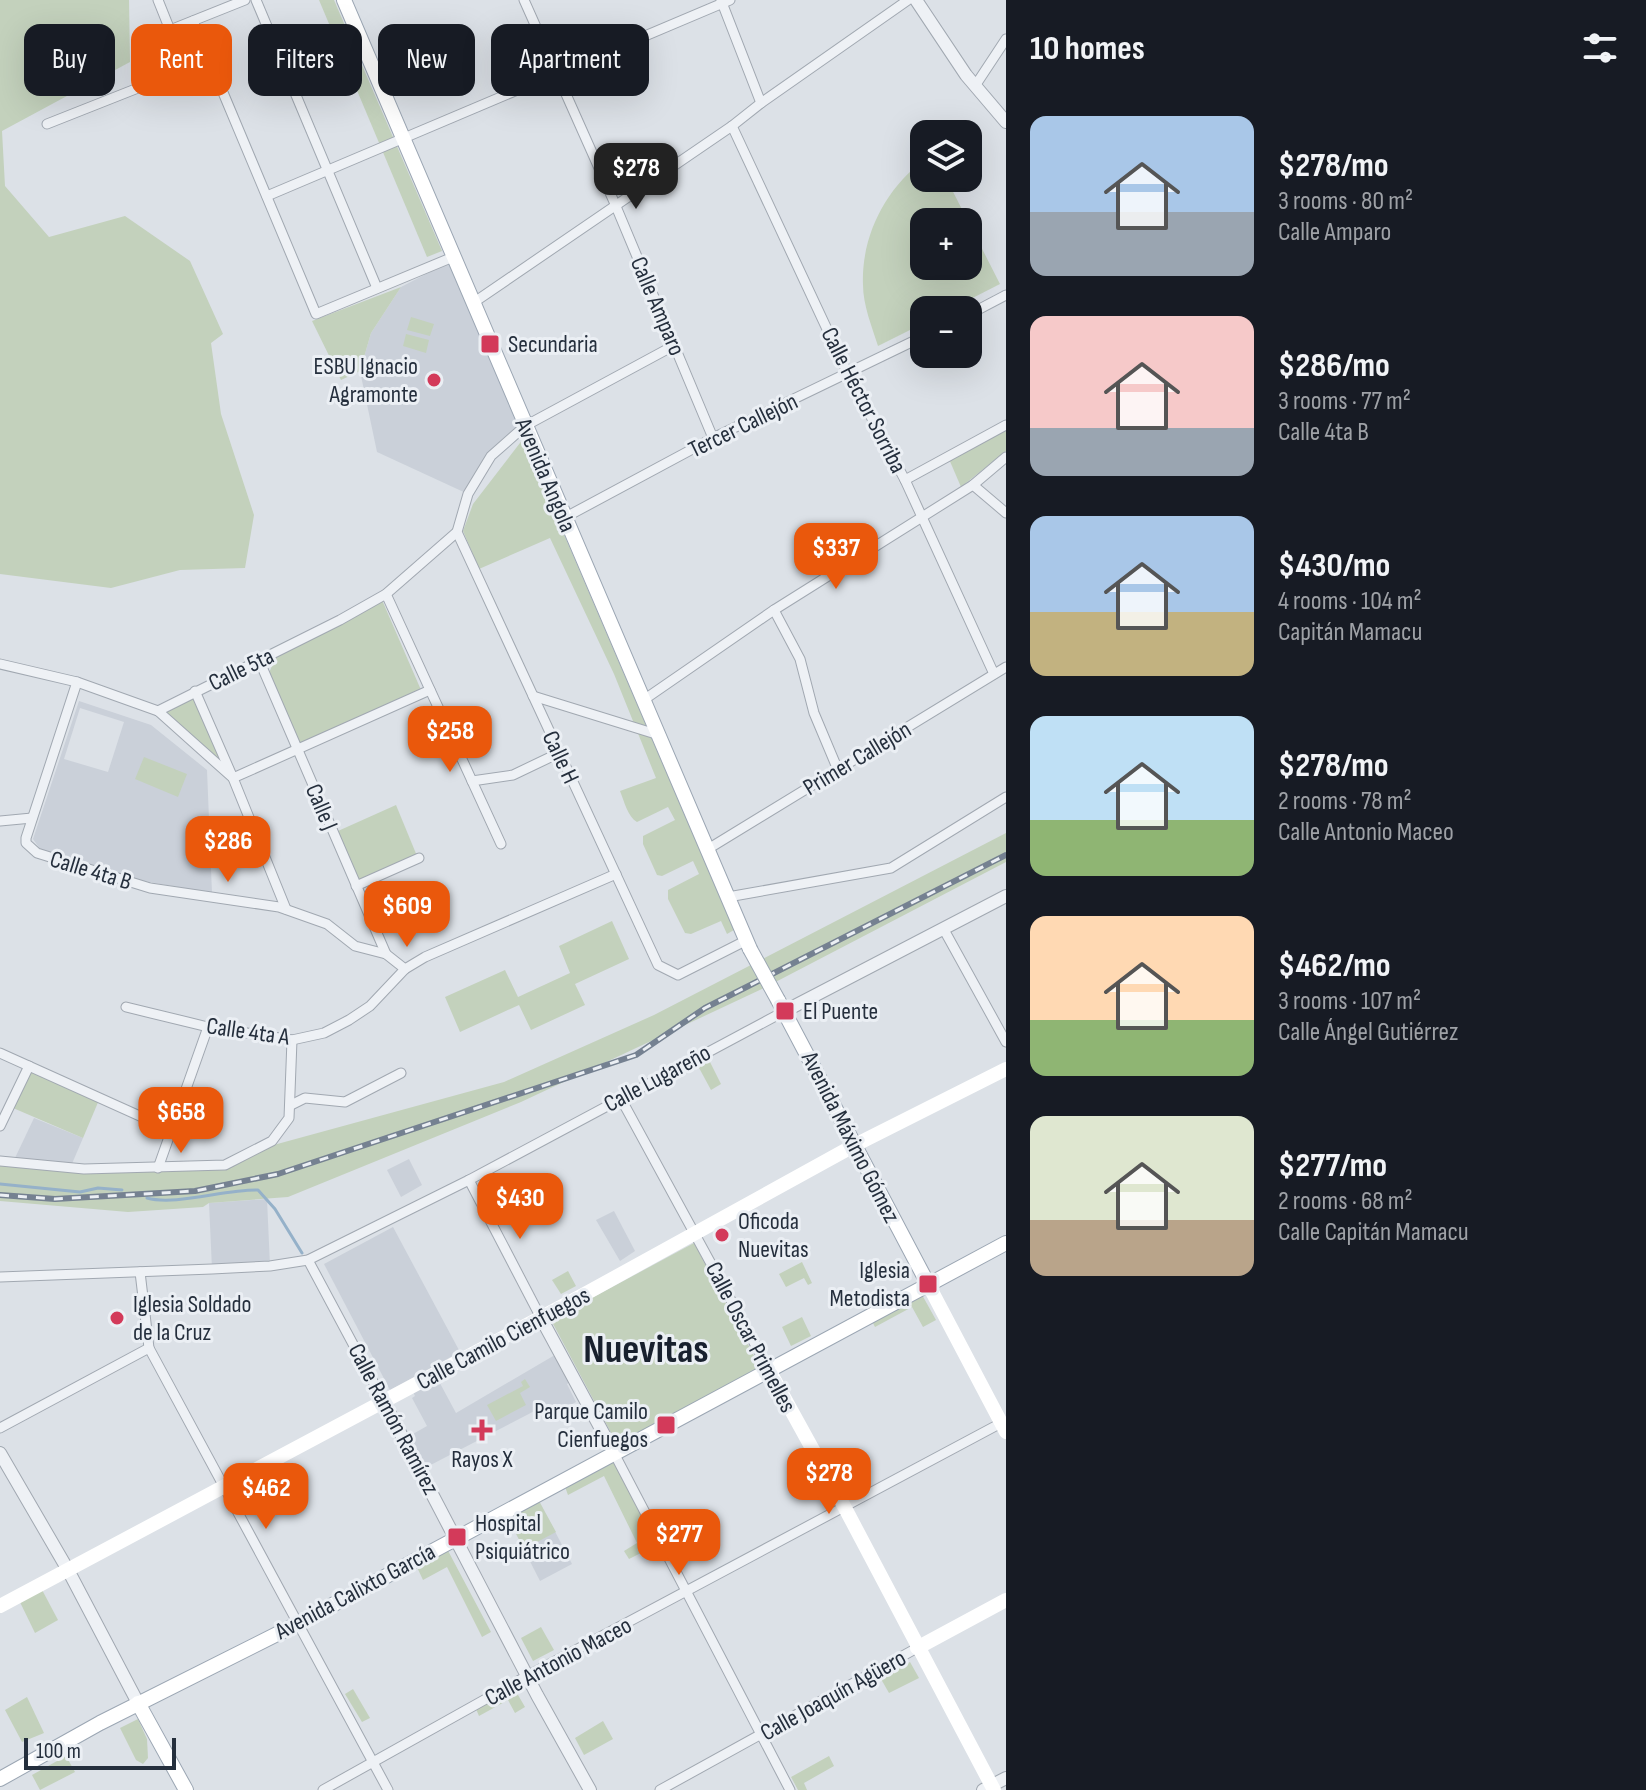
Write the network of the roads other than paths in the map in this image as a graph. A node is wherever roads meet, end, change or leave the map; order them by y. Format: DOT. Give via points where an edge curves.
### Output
graph roads {
  1 [pos="158,0"];
  2 [pos="245,0"];
  3 [pos="256,0"];
  4 [pos="344,0"];
  5 [pos="524,0"];
  6 [pos="908,0"];
  7 [pos="916,0"];
  8 [pos="724,1"];
  9 [pos="193,21"];
  10 [pos="168,24"];
  11 [pos="185,24"];
  12 [pos="535,24"];
  13 [pos="649,34"];
  14 [pos="1006,39"];
  15 [pos="975,86"];
  16 [pos="131,91"];
  17 [pos="508,96"];
  18 [pos="567,96"];
  19 [pos="761,103"];
  20 [pos="1006,122"];
  21 [pos="47,124"];
  22 [pos="732,126"];
  23 [pos="403,140"];
  24 [pos="328,171"];
  25 [pos="267,196"];
  26 [pos="615,204"];
  27 [pos="453,257"];
  28 [pos="377,288"];
  29 [pos="1006,295"];
  30 [pos="473,303"];
  31 [pos="982,308"];
  32 [pos="910,343"];
  33 [pos="675,345"];
  34 [pos="848,374"];
  35 [pos="1006,425"];
  36 [pos="525,426"];
  37 [pos="713,438"];
  38 [pos="1006,457"];
  39 [pos="905,480"];
  40 [pos="973,485"];
  41 [pos="1006,513"];
  42 [pos="922,517"];
  43 [pos="564,518"];
  44 [pos="457,532"];
  45 [pos="386,594"];
  46 [pos="774,610"];
  47 [pos="259,660"];
  48 [pos="0,664"];
  49 [pos="1006,667"];
  50 [pos="994,674"];
  51 [pos="77,682"];
  52 [pos="430,690"];
  53 [pos="195,691"];
  54 [pos="533,696"];
  55 [pos="645,699"];
  56 [pos="158,711"];
  57 [pos="661,736"];
  58 [pos="298,749"];
  59 [pos="559,753"];
  60 [pos="838,770"];
  61 [pos="233,778"];
  62 [pos="472,781"];
  63 [pos="1006,797"];
  64 [pos="32,818"];
  65 [pos="0,821"];
  66 [pos="501,844"];
  67 [pos="708,849"];
  68 [pos="419,858"];
  69 [pos="616,874"];
  70 [pos="356,886"];
  71 [pos="1006,896"];
  72 [pos="728,897"];
  73 [pos="286,909"];
  74 [pos="943,928"];
  75 [pos="748,945"];
  76 [pos="386,954"];
  77 [pos="405,969"];
  78 [pos="782,1005"];
  79 [pos="126,1007"];
  80 [pos="208,1027"];
  81 [pos="292,1040"];
  82 [pos="1006,1042"];
  83 [pos="0,1053"];
  84 [pos="29,1066"];
  85 [pos="1006,1069"];
  86 [pos="401,1073"];
  87 [pos="620,1097"];
  88 [pos="291,1105"];
  89 [pos="0,1126"];
  90 [pos="173,1131"];
  91 [pos="855,1145"];
  92 [pos="0,1161"];
  93 [pos="158,1168"];
  94 [pos="469,1180"];
  95 [pos="696,1234"];
  96 [pos="1006,1243"];
  97 [pos="308,1260"];
  98 [pos="140,1272"];
  99 [pos="0,1277"];
  100 [pos="928,1284"];
  101 [pos="541,1318"];
  102 [pos="149,1348"];
  103 [pos="769,1370"];
  104 [pos="384,1402"];
  105 [pos="1004,1425"];
  106 [pos="0,1428"];
  107 [pos="0,1453"];
  108 [pos="614,1453"];
  109 [pos="224,1487"];
  110 [pos="845,1508"];
  111 [pos="457,1537"];
  112 [pos="68,1570"];
  113 [pos="687,1592"];
  114 [pos="1006,1600"];
  115 [pos="0,1606"];
  116 [pos="297,1624"];
  117 [pos="917,1648"];
  118 [pos="527,1676"];
  119 [pos="138,1703"];
  120 [pos="761,1735"];
  121 [pos="374,1763"];
  122 [pos="1006,1778"];
  123 [pos="0,1779"];
  124 [pos="990,1788"];
  125 [pos="186,1790"];
  126 [pos="323,1790"];
  127 [pos="388,1790"];
  128 [pos="590,1790"];
  129 [pos="660,1790"];
  130 [pos="790,1790"];
  1 -- 10 [label="street"];
  2 -- 9 [label="street"];
  3 -- 24 [label="street"];
  4 -- 23 [label="main road, Avenida Angola"];
  5 -- 12 [label="street, Calle Amparo"];
  6 -- 19 [label="street"];
  7 -- 15 [label="street"];
  8 -- 13 [label="street"];
  8 -- 19 [label="street"];
  9 -- 11 [label="street"];
  9 -- 25 [label="street"];
  14 -- 15 [label="street"];
  15 -- 20 [label="street"];
  16 -- 21 [label="street"];
  17 -- 23 [label="street"];
  18 -- 26 [label="street, Calle Amparo"];
  19 -- 22 [label="street"];
  22 -- 26 [label="street"];
  22 -- 34 [label="street, Calle Héctor Sorriba"];
  23 -- 24 [label="street"];
  23 -- 27 [label="main road, Avenida Angola"];
  24 -- 25 [label="street"];
  24 -- 28 [label="street"];
  25 -- 28 [label="street" via="316,314"];
  26 -- 30 [label="street"];
  26 -- 33 [label="street, Calle Amparo"];
  27 -- 28 [label="street"];
  27 -- 30 [label="main road, Avenida Angola"];
  29 -- 31 [label="street"];
  30 -- 36 [label="main road, Avenida Angola"];
  32 -- 34 [label="street, Tercer Callejón"];
  33 -- 36 [label="street"];
  33 -- 37 [label="street, Calle Amparo"];
  34 -- 37 [label="street, Tercer Callejón"];
  34 -- 39 [label="street, Calle Héctor Sorriba"];
  35 -- 39 [label="street"];
  36 -- 43 [label="main road, Avenida Angola"];
  36 -- 44 [label="street" via="491,456 468,494"];
  37 -- 43 [label="street, Tercer Callejón"];
  38 -- 40 [label="street"];
  39 -- 42 [label="street, Calle Héctor Sorriba"];
  40 -- 41 [label="street"];
  40 -- 42 [label="street"];
  42 -- 46 [label="street"];
  42 -- 50 [label="street, Calle Héctor Sorriba"];
  43 -- 55 [label="main road, Avenida Angola"];
  44 -- 45 [label="street, Calle 5ta"];
  44 -- 54 [label="street, Calle H"];
  45 -- 47 [label="street, Calle 5ta"];
  45 -- 52 [label="street"];
  46 -- 55 [label="street"];
  46 -- 60 [label="street" via="800,659 814,713"];
  47 -- 53 [label="street, Calle 5ta"];
  47 -- 58 [label="street, Calle J"];
  48 -- 51 [label="street"];
  49 -- 50 [label="street, Primer Callejón"];
  50 -- 60 [label="street, Primer Callejón"];
  51 -- 56 [label="street"];
  51 -- 64 [label="street"];
  52 -- 58 [label="street"];
  52 -- 62 [label="street"];
  53 -- 56 [label="street, Calle 5ta"];
  53 -- 61 [label="street"];
  54 -- 57 [label="street"];
  54 -- 59 [label="street, Calle H"];
  55 -- 57 [label="main road, Avenida Angola"];
  56 -- 61 [label="street"];
  57 -- 67 [label="main road, Avenida Angola"];
  58 -- 61 [label="street"];
  58 -- 70 [label="street, Calle J"];
  59 -- 62 [label="street" via="513,775"];
  59 -- 69 [label="street, Calle H"];
  60 -- 67 [label="street, Primer Callejón"];
  61 -- 73 [label="street"];
  62 -- 66 [label="street"];
  63 -- 72 [label="street" via="891,868"];
  64 -- 65 [label="street"];
  64 -- 73 [label="street, Calle 4ta B" via="26,843 37,853 150,888"];
  67 -- 72 [label="main road, Avenida Angola"];
  68 -- 70 [label="street"];
  69 -- 75 [label="street, Calle H" via="658,965 678,975"];
  69 -- 77 [label="street, Calle 4ta A"];
  70 -- 76 [label="street, Calle J"];
  71 -- 74 [label="street, Calle Lugareño"];
  72 -- 75 [label="main road, Avenida Angola"];
  73 -- 76 [label="street, Calle 4ta B" via="327,924 355,946"];
  74 -- 78 [label="street, Calle Lugareño"];
  74 -- 82 [label="street"];
  75 -- 78 [label="main road, bridge"];
  76 -- 77 [label="street, Calle 4ta B"];
  77 -- 81 [label="street, Calle 4ta A" via="349,1020"];
  78 -- 87 [label="street, Calle Lugareño"];
  78 -- 91 [label="main road, Avenida Máximo Gómez"];
  79 -- 80 [label="street, Calle 4ta A"];
  80 -- 81 [label="street, Calle 4ta A"];
  80 -- 90 [label="street"];
  81 -- 88 [label="street"];
  83 -- 84 [label="street"];
  84 -- 89 [label="street"];
  84 -- 90 [label="street"];
  85 -- 91 [label="main road, Calle Camilo Cienfuegos"];
  86 -- 88 [label="street" via="345,1102 305,1098"];
  87 -- 94 [label="street, Calle Lugareño"];
  87 -- 95 [label="street, Calle Oscar Primelles"];
  88 -- 93 [label="street" via="289,1118 272,1141 225,1165"];
  90 -- 93 [label="street"];
  91 -- 95 [label="main road, Calle Camilo Cienfuegos"];
  91 -- 100 [label="main road, Avenida Máximo Gómez"];
  92 -- 93 [label="street" via="84,1169"];
  94 -- 97 [label="street, Calle Lugareño"];
  94 -- 101 [label="street"];
  95 -- 101 [label="main road, Calle Camilo Cienfuegos"];
  95 -- 103 [label="street, Calle Oscar Primelles"];
  96 -- 100 [label="main road, Avenida Calixto García"];
  97 -- 98 [label="street, Calle Lugareño"];
  97 -- 104 [label="street, Calle Ramón Ramírez"];
  98 -- 99 [label="street, Calle Lugareño"];
  98 -- 102 [label="street"];
  100 -- 103 [label="main road, Avenida Calixto García"];
  100 -- 105 [label="main road, Avenida Máximo Gómez"];
  101 -- 104 [label="main road, Calle Camilo Cienfuegos"];
  101 -- 108 [label="street"];
  102 -- 106 [label="street"];
  102 -- 109 [label="street"];
  103 -- 108 [label="main road, Avenida Calixto García"];
  103 -- 110 [label="main road, Calle Oscar Primelles"];
  104 -- 109 [label="main road, Calle Camilo Cienfuegos"];
  104 -- 111 [label="street, Calle Ramón Ramírez"];
  105 -- 110 [label="street, Calle Antonio Maceo"];
  107 -- 112 [label="street"];
  108 -- 111 [label="main road, Avenida Calixto García"];
  108 -- 113 [label="street"];
  109 -- 112 [label="main road, Calle Camilo Cienfuegos"];
  109 -- 116 [label="street"];
  110 -- 113 [label="street, Calle Antonio Maceo"];
  110 -- 117 [label="main road, Calle Oscar Primelles"];
  111 -- 116 [label="main road, Avenida Calixto García"];
  111 -- 118 [label="street, Calle Ramón Ramírez"];
  112 -- 115 [label="main road, Calle Camilo Cienfuegos"];
  112 -- 119 [label="street"];
  113 -- 118 [label="street, Calle Antonio Maceo"];
  113 -- 120 [label="street"];
  114 -- 117 [label="main road, Calle Joaquín Agüero"];
  116 -- 119 [label="main road, Avenida Calixto García"];
  116 -- 121 [label="street"];
  117 -- 120 [label="street, Calle Joaquín Agüero"];
  117 -- 124 [label="main road, Calle Oscar Primelles"];
  118 -- 121 [label="street, Calle Antonio Maceo"];
  118 -- 128 [label="street, Calle Ramón Ramírez"];
  119 -- 123 [label="main road, Avenida Calixto García"];
  119 -- 125 [label="main road"];
  120 -- 129 [label="street, Calle Joaquín Agüero"];
  120 -- 130 [label="street"];
  121 -- 126 [label="street, Calle Antonio Maceo"];
  121 -- 127 [label="street"];
  122 -- 124 [label="street"];
}
